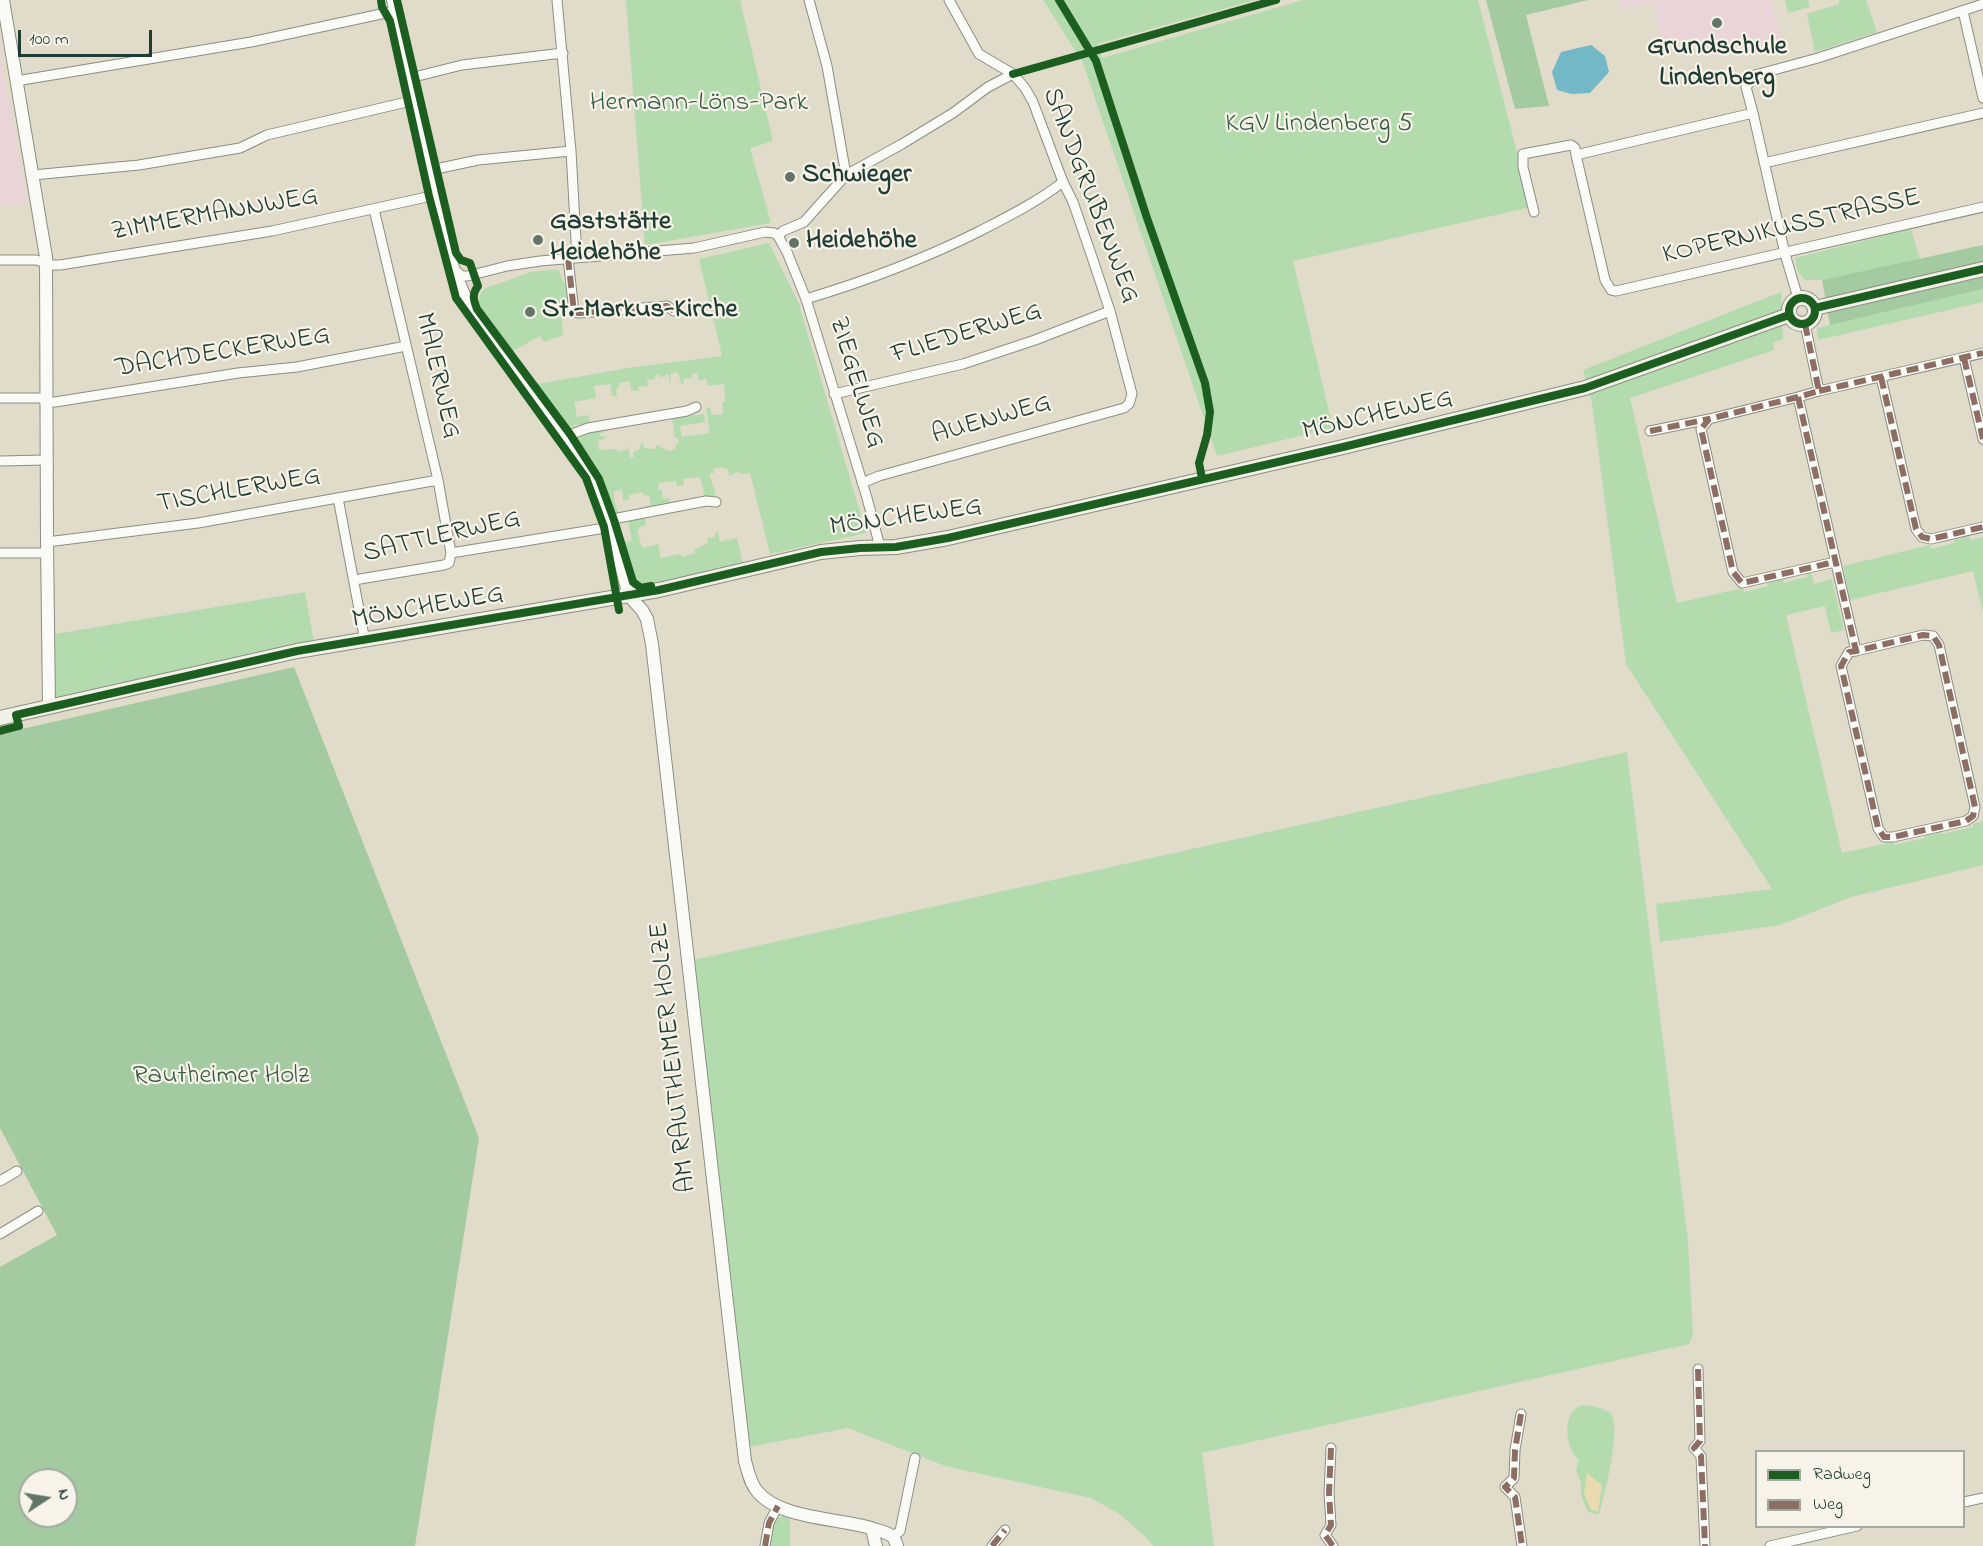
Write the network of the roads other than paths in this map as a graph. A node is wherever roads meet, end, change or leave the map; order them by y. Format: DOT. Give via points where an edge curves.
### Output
graph roads {
  1 [pos="3,0"];
  2 [pos="557,0"];
  3 [pos="809,0"];
  4 [pos="949,0"];
  5 [pos="1983,4"];
  6 [pos="394,5"];
  7 [pos="1963,11"];
  8 [pos="563,53"];
  9 [pos="1013,74"];
  10 [pos="410,78"];
  11 [pos="16,81"];
  12 [pos="1983,98"];
  13 [pos="415,100"];
  14 [pos="1753,113"];
  15 [pos="1983,113"];
  16 [pos="571,151"];
  17 [pos="1576,155"];
  18 [pos="1764,163"];
  19 [pos="431,170"];
  20 [pos="33,175"];
  21 [pos="846,175"];
  22 [pos="1063,182"];
  23 [pos="436,195"];
  24 [pos="1983,207"];
  25 [pos="374,209"];
  26 [pos="1534,212"];
  27 [pos="778,236"];
  28 [pos="1785,254"];
  29 [pos="573,258"];
  30 [pos="0,260"];
  31 [pos="46,264"];
  32 [pos="453,268"];
  33 [pos="1983,269"];
  34 [pos="806,298"];
  35 [pos="1798,298"];
  36 [pos="1815,308"];
  37 [pos="1110,311"];
  38 [pos="674,312"];
  39 [pos="1789,315"];
  40 [pos="1805,324"];
  41 [pos="406,346"];
  42 [pos="1983,353"];
  43 [pos="1964,358"];
  44 [pos="1881,377"];
  45 [pos="1820,391"];
  46 [pos="834,394"];
  47 [pos="1798,397"];
  48 [pos="0,398"];
  49 [pos="1131,400"];
  50 [pos="46,402"];
  51 [pos="696,407"];
  52 [pos="1708,419"];
  53 [pos="1650,431"];
  54 [pos="564,437"];
  55 [pos="1983,439"];
  56 [pos="46,460"];
  57 [pos="0,461"];
  58 [pos="438,480"];
  59 [pos="862,483"];
  60 [pos="339,498"];
  61 [pos="716,502"];
  62 [pos="610,523"];
  63 [pos="1983,527"];
  64 [pos="47,547"];
  65 [pos="880,547"];
  66 [pos="0,553"];
  67 [pos="452,553"];
  68 [pos="1835,562"];
  69 [pos="354,580"];
  70 [pos="629,596"];
  71 [pos="365,641"];
  72 [pos="1856,651"];
  73 [pos="50,706"];
  74 [pos="0,718"];
  75 [pos="17,1171"];
  76 [pos="0,1181"];
  77 [pos="38,1211"];
  78 [pos="0,1234"];
  79 [pos="1698,1369"];
  80 [pos="1521,1414"];
  81 [pos="1331,1448"];
  82 [pos="915,1458"];
  83 [pos="1983,1498"];
  84 [pos="1965,1502"];
  85 [pos="778,1506"];
  86 [pos="872,1528"];
  87 [pos="1852,1528"];
  88 [pos="1005,1530"];
  89 [pos="895,1541"];
  90 [pos="765,1546"];
  91 [pos="876,1546"];
  92 [pos="992,1546"];
  93 [pos="1333,1546"];
  94 [pos="1522,1546"];
  95 [pos="1705,1546"];
  96 [pos="1770,1546"];
  1 -- 11 [label="street"];
  2 -- 8 [label="street"];
  3 -- 21 [label="street" via="827,66"];
  4 -- 9 [label="street, SANDGRUBENWEG" via="979,54"];
  5 -- 7 [label="street"];
  6 -- 10 [label="street"];
  6 -- 11 [label="street" via="251,42"];
  7 -- 12 [label="street"];
  7 -- 14 [label="street" via="1755,75 1746,87"];
  8 -- 10 [label="street" via="462,65"];
  8 -- 16 [label="street"];
  9 -- 21 [label="street"];
  9 -- 22 [label="street, SANDGRUBENWEG" via="1033,102"];
  10 -- 13 [label="street"];
  11 -- 20 [label="street"];
  13 -- 19 [label="street"];
  13 -- 20 [label="street" via="267,135 240,148 139,165"];
  14 -- 17 [label="street"];
  14 -- 18 [label="street"];
  15 -- 18 [label="street"];
  16 -- 19 [label="street" via="478,160"];
  16 -- 29 [label="street"];
  17 -- 26 [label="street" via="1571,145 1522,154"];
  17 -- 28 [label="street, KOPERNIKUSSTRASSE" via="1605,280 1611,290 1622,291"];
  18 -- 28 [label="street"];
  19 -- 23 [label="street"];
  20 -- 31 [label="street"];
  21 -- 27 [label="street" via="804,222"];
  22 -- 34 [label="street" via="1026,208 926,256"];
  22 -- 37 [label="street, SANDGRUBENWEG"];
  23 -- 25 [label="street, ZIMMERMANNWEG"];
  23 -- 32 [label="street"];
  24 -- 28 [label="street, KOPERNIKUSSTRASSE"];
  25 -- 31 [label="street, ZIMMERMANNWEG" via="272,231 60,265"];
  25 -- 41 [label="street, MALERWEG"];
  27 -- 29 [label="street" via="765,232 694,248"];
  27 -- 34 [label="street, ZIEGELWEG"];
  28 -- 35 [label="street"];
  29 -- 32 [label="street" via="517,264 468,276"];
  29 -- 38 [label="street" via="574,312 666,306"];
  30 -- 31 [label="street, ZIMMERMANNWEG" via="36,260"];
  31 -- 50 [label="street"];
  32 -- 54 [label="street" via="469,308"];
  33 -- 36 [label="main road"];
  34 -- 46 [label="street, ZIEGELWEG"];
  35 -- 36 [label="main road" via="1809,300"];
  35 -- 39 [label="main road" via="1791,303"];
  36 -- 40 [label="main road" via="1813,318"];
  37 -- 46 [label="street, FLIEDERWEG" via="971,362"];
  37 -- 49 [label="street, SANDGRUBENWEG" via="1131,385"];
  39 -- 40 [label="main road" via="1795,323"];
  39 -- 65 [label="main road, MÖNCHEWEG" via="1590,387 1524,404 948,538"];
  40 -- 45 [label="street"];
  41 -- 50 [label="street, DACHDECKERWEG" via="297,367"];
  41 -- 58 [label="street, MALERWEG"];
  42 -- 43 [label="street"];
  43 -- 44 [label="street"];
  43 -- 55 [label="street"];
  44 -- 45 [label="street"];
  44 -- 63 [label="street" via="1916,529 1922,537 1931,539"];
  45 -- 47 [label="street"];
  46 -- 59 [label="street, ZIEGELWEG"];
  47 -- 52 [label="street"];
  47 -- 68 [label="street"];
  48 -- 50 [label="street, DACHDECKERWEG" via="41,398"];
  49 -- 59 [label="street, AUENWEG" via="1124,408"];
  50 -- 56 [label="street"];
  51 -- 54 [label="street" via="588,428"];
  52 -- 53 [label="street"];
  52 -- 68 [label="street" via="1701,429 1733,572 1742,582"];
  54 -- 62 [label="street" via="592,479"];
  56 -- 57 [label="street"];
  56 -- 64 [label="street"];
  58 -- 60 [label="street, TISCHLERWEG"];
  58 -- 67 [label="street, MALERWEG"];
  59 -- 65 [label="street, ZIEGELWEG"];
  60 -- 64 [label="street, TISCHLERWEG"];
  60 -- 69 [label="street"];
  61 -- 62 [label="street, SATTLERWEG" via="662,509"];
  62 -- 67 [label="street, SATTLERWEG" via="599,529"];
  62 -- 70 [label="street"];
  64 -- 66 [label="street, TISCHLERWEG"];
  64 -- 73 [label="street"];
  65 -- 70 [label="main road, MÖNCHEWEG" via="821,552"];
  67 -- 69 [label="street, SATTLERWEG" via="444,565"];
  68 -- 72 [label="street"];
  69 -- 71 [label="street"];
  70 -- 71 [label="main road, MÖNCHEWEG"];
  70 -- 85 [label="street, AM RAUTHEIMER HOLZE" via="647,619 652,644 745,1461 757,1492"];
  71 -- 73 [label="main road, MÖNCHEWEG" via="274,656"];
  72 -- 72 [label="street" via="1923,635 1933,636 1939,645 1976,807 1966,821 1893,837 1884,837 1878,828 1841,666 1849,652"];
  73 -- 74 [label="main road, MÖNCHEWEG"];
  75 -- 76 [label="street"];
  77 -- 78 [label="street"];
  79 -- 95 [label="street" via="1700,1440 1694,1448 1701,1456"];
  80 -- 94 [label="street" via="1514,1478 1505,1487 1515,1497"];
  81 -- 93 [label="street" via="1331,1525 1325,1535"];
  82 -- 89 [label="street, AM RAUTHEIMER HOLZE"];
  83 -- 84 [label="street"];
  85 -- 86 [label="street, AM RAUTHEIMER HOLZE"];
  85 -- 90 [label="street" via="769,1523"];
  86 -- 89 [label="street, AM RAUTHEIMER HOLZE"];
  86 -- 91 [label="street"];
  87 -- 96 [label="street"];
  88 -- 92 [label="street"];
}
